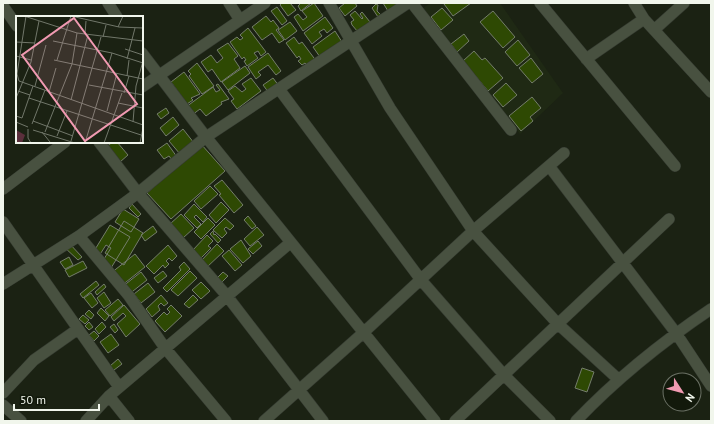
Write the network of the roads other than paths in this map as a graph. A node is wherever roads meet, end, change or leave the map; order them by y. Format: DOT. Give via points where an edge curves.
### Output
graph roads {
  1 [pos="108,3"];
  2 [pos="229,3"];
  3 [pos="265,3"];
  4 [pos="329,3"];
  5 [pos="408,3"];
  6 [pos="412,3"];
  7 [pos="540,3"];
  8 [pos="634,3"];
  9 [pos="684,3"];
  10 [pos="3,6"];
  11 [pos="116,16"];
  12 [pos="644,19"];
  13 [pos="240,20"];
  14 [pos="16,25"];
  15 [pos="654,30"];
  16 [pos="351,42"];
  17 [pos="143,54"];
  18 [pos="586,59"];
  19 [pos="158,76"];
  20 [pos="143,86"];
  21 [pos="279,89"];
  22 [pos="711,92"];
  23 [pos="511,130"];
  24 [pos="206,137"];
  25 [pos="64,143"];
  26 [pos="101,143"];
  27 [pos="564,153"];
  28 [pos="548,166"];
  29 [pos="675,166"];
  30 [pos="3,189"];
  31 [pos="138,193"];
  32 [pos="669,219"];
  33 [pos="3,222"];
  34 [pos="473,231"];
  35 [pos="79,236"];
  36 [pos="290,243"];
  37 [pos="622,263"];
  38 [pos="33,265"];
  39 [pos="421,280"];
  40 [pos="3,284"];
  41 [pos="227,296"];
  42 [pos="711,309"];
  43 [pos="558,324"];
  44 [pos="78,330"];
  45 [pos="676,333"];
  46 [pos="363,334"];
  47 [pos="165,348"];
  48 [pos="504,375"];
  49 [pos="618,379"];
  50 [pos="711,386"];
  51 [pos="119,387"];
  52 [pos="300,390"];
  53 [pos="3,393"];
  54 [pos="108,396"];
  55 [pos="3,405"];
  56 [pos="580,420"];
  57 [pos="21,421"];
  58 [pos="86,421"];
  59 [pos="129,421"];
  60 [pos="226,421"];
  61 [pos="264,421"];
  62 [pos="323,421"];
  63 [pos="435,421"];
  64 [pos="455,421"];
  65 [pos="550,421"];
  1 -- 11 [label="street"];
  2 -- 13 [label="street"];
  3 -- 13 [label="street"];
  4 -- 16 [label="street"];
  5 -- 16 [label="street"];
  6 -- 23 [label="street"];
  7 -- 18 [label="street"];
  8 -- 12 [label="street"];
  9 -- 15 [label="street"];
  10 -- 14 [label="street"];
  12 -- 15 [label="street"];
  12 -- 18 [label="street"];
  13 -- 19 [label="street"];
  15 -- 22 [label="street"];
  16 -- 21 [label="street"];
  16 -- 34 [label="street" via="390,108"];
  17 -- 19 [label="street"];
  18 -- 29 [label="street"];
  19 -- 20 [label="street"];
  19 -- 24 [label="street"];
  21 -- 24 [label="street"];
  21 -- 39 [label="street"];
  24 -- 31 [label="street"];
  24 -- 36 [label="street"];
  25 -- 30 [label="street"];
  26 -- 31 [label="street"];
  27 -- 28 [label="street"];
  28 -- 34 [label="street"];
  28 -- 37 [label="street"];
  31 -- 35 [label="street"];
  31 -- 41 [label="street"];
  32 -- 37 [label="street"];
  33 -- 38 [label="street"];
  34 -- 39 [label="street"];
  34 -- 43 [label="street"];
  35 -- 38 [label="street"];
  35 -- 47 [label="street" via="129,296"];
  36 -- 41 [label="street"];
  36 -- 46 [label="street"];
  37 -- 43 [label="street"];
  37 -- 45 [label="street"];
  38 -- 40 [label="street"];
  38 -- 44 [label="street"];
  39 -- 46 [label="street"];
  39 -- 48 [label="street"];
  41 -- 47 [label="street"];
  41 -- 52 [label="street"];
  42 -- 45 [label="street"];
  43 -- 48 [label="street"];
  43 -- 49 [label="street"];
  44 -- 51 [label="street"];
  44 -- 53 [label="street" via="34,360"];
  45 -- 49 [label="street"];
  45 -- 50 [label="street"];
  46 -- 52 [label="street"];
  46 -- 63 [label="street"];
  47 -- 51 [label="street"];
  47 -- 60 [label="street"];
  48 -- 64 [label="street"];
  48 -- 65 [label="street"];
  49 -- 56 [label="street"];
  51 -- 54 [label="street"];
  52 -- 61 [label="street"];
  52 -- 62 [label="street"];
  54 -- 58 [label="street"];
  54 -- 59 [label="street"];
  55 -- 57 [label="street"];
}
